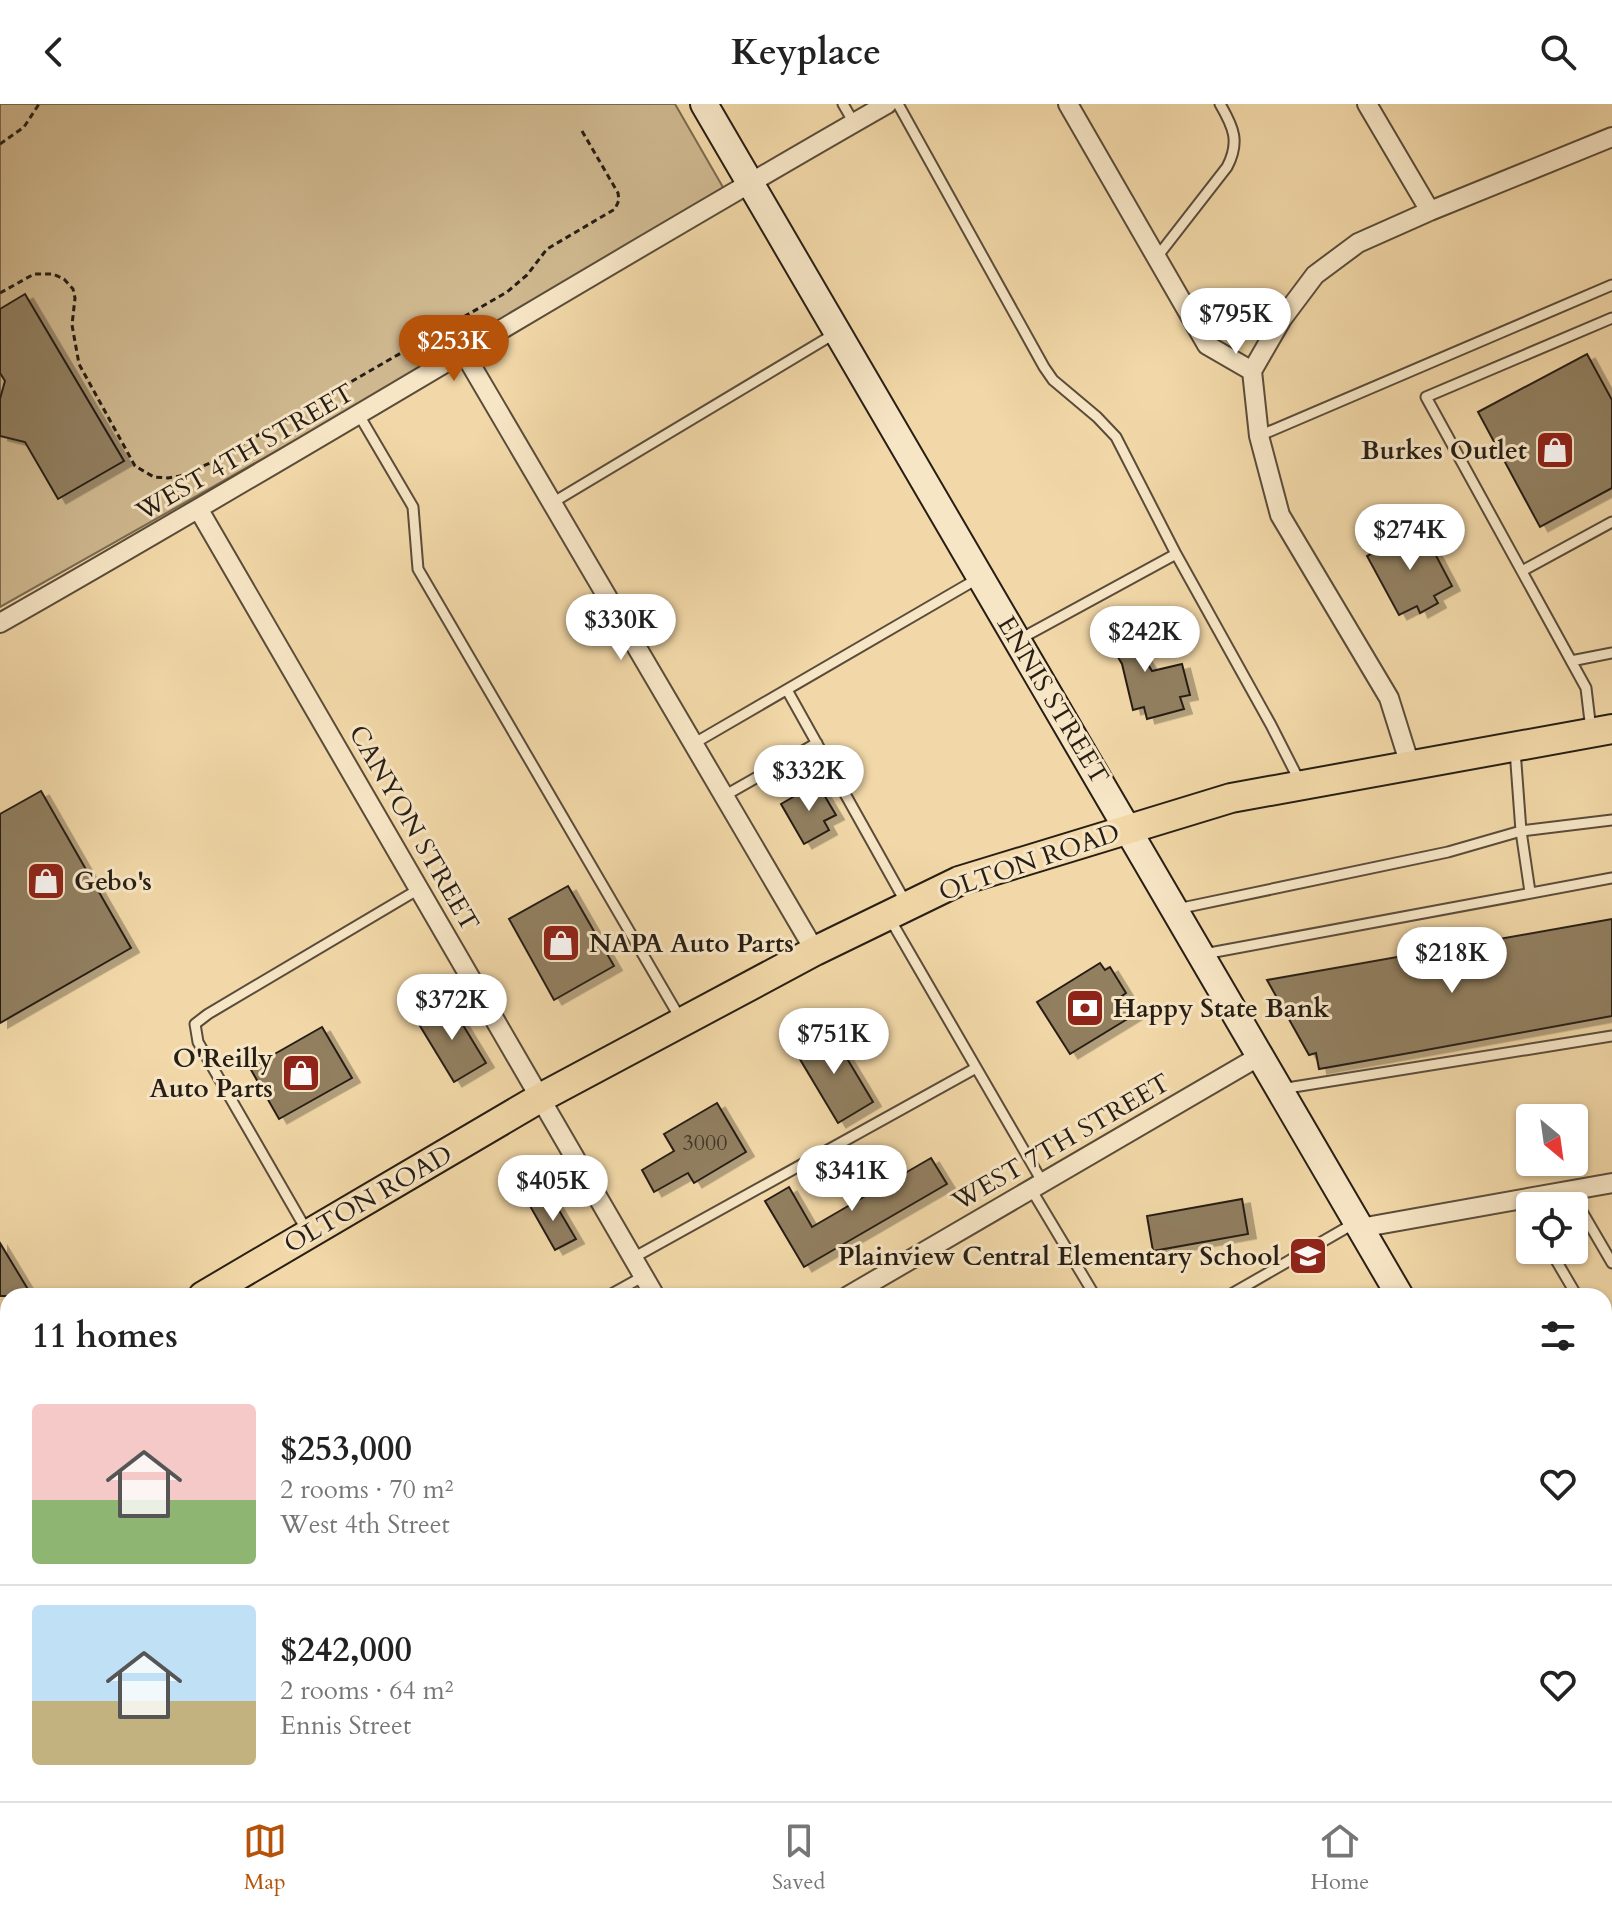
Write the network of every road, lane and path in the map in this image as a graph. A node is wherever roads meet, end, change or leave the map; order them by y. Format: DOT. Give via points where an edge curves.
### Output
graph roads {
  1 [pos="39,104"];
  2 [pos="704,104"];
  3 [pos="843,104"];
  4 [pos="887,104"];
  5 [pos="898,104"];
  6 [pos="1068,104"];
  7 [pos="1220,104"];
  8 [pos="1367,104"];
  9 [pos="854,123"];
  10 [pos="582,131"];
  11 [pos="1612,137"];
  12 [pos="0,144"];
  13 [pos="750,183"];
  14 [pos="1430,211"];
  15 [pos="1157,257"];
  16 [pos="1612,285"];
  17 [pos="0,293"];
  18 [pos="1612,318"];
  19 [pos="837,333"];
  20 [pos="464,353"];
  21 [pos="1252,371"];
  22 [pos="359,415"];
  23 [pos="1259,436"];
  24 [pos="552,503"];
  25 [pos="199,510"];
  26 [pos="1612,522"];
  27 [pos="1176,554"];
  28 [pos="1522,571"];
  29 [pos="980,578"];
  30 [pos="0,623"];
  31 [pos="1017,640"];
  32 [pos="1612,653"];
  33 [pos="1571,661"];
  34 [pos="787,690"];
  35 [pos="1602,731"];
  36 [pos="817,743"];
  37 [pos="693,744"];
  38 [pos="1515,746"];
  39 [pos="1410,765"];
  40 [pos="1301,785"];
  41 [pos="724,796"];
  42 [pos="1612,820"];
  43 [pos="1129,828"];
  44 [pos="1521,831"];
  45 [pos="1612,878"];
  46 [pos="419,889"];
  47 [pos="1530,892"];
  48 [pos="1175,909"];
  49 [pos="898,911"];
  50 [pos="815,951"];
  51 [pos="1201,955"];
  52 [pos="683,1022"];
  53 [pos="1612,1036"];
  54 [pos="1258,1057"];
  55 [pos="976,1068"];
  56 [pos="1278,1089"];
  57 [pos="540,1098"];
  58 [pos="1612,1183"];
  59 [pos="1037,1186"];
  60 [pos="1570,1191"];
  61 [pos="1567,1192"];
  62 [pos="1516,1205"];
  63 [pos="1358,1225"];
  64 [pos="309,1234"];
  65 [pos="633,1258"];
  66 [pos="1612,1263"];
  67 [pos="1558,1264"];
  68 [pos="644,1276"];
  69 [pos="217,1288"];
  70 [pos="622,1288"];
  71 [pos="651,1288"];
  72 [pos="862,1288"];
  73 [pos="1091,1288"];
  74 [pos="1243,1288"];
  75 [pos="1395,1288"];
  76 [pos="1572,1288"];
  1 -- 12 [label="path" via="24,127"];
  2 -- 13 [label="main road, ENNIS STREET"];
  3 -- 9 [label="lane"];
  4 -- 9 [label="street, WEST 4TH STREET"];
  5 -- 27 [label="lane" via="1044,367 1116,437"];
  6 -- 15 [label="street"];
  7 -- 15 [label="lane" via="1235,137 1235,151"];
  8 -- 14 [label="street"];
  9 -- 13 [label="street, WEST 4TH STREET"];
  10 -- 17 [label="path" via="618,193 615,209 547,249 507,292 180,476 154,477 135,466 79,364 72,325 75,298 64,279 34,274"];
  11 -- 14 [label="street"];
  13 -- 19 [label="main road, ENNIS STREET"];
  13 -- 20 [label="street, WEST 4TH STREET"];
  14 -- 21 [label="street" via="1358,243 1315,275"];
  15 -- 21 [label="street" via="1207,345"];
  16 -- 23 [label="lane"];
  18 -- 28 [label="lane" via="1426,397"];
  19 -- 24 [label="lane"];
  19 -- 29 [label="main road, ENNIS STREET"];
  20 -- 22 [label="street, WEST 4TH STREET"];
  20 -- 24 [label="street"];
  21 -- 23 [label="street"];
  22 -- 25 [label="street, WEST 4TH STREET"];
  22 -- 52 [label="lane" via="413,507 418,569"];
  23 -- 39 [label="street" via="1280,515 1389,698"];
  24 -- 37 [label="street"];
  25 -- 30 [label="street, WEST 4TH STREET"];
  25 -- 46 [label="street, CANYON STREET"];
  26 -- 28 [label="lane"];
  27 -- 31 [label="lane"];
  27 -- 40 [label="lane"];
  28 -- 33 [label="lane"];
  29 -- 31 [label="main road, ENNIS STREET"];
  29 -- 34 [label="lane"];
  31 -- 43 [label="main road, ENNIS STREET"];
  32 -- 33 [label="lane"];
  33 -- 35 [label="lane"];
  34 -- 36 [label="lane"];
  34 -- 37 [label="lane"];
  35 -- 38 [label="main road, OLTON ROAD"];
  36 -- 41 [label="lane"];
  36 -- 49 [label="lane"];
  37 -- 41 [label="street"];
  38 -- 39 [label="main road, OLTON ROAD"];
  38 -- 44 [label="lane"];
  39 -- 40 [label="main road, OLTON ROAD"];
  40 -- 43 [label="main road, OLTON ROAD" via="1231,798"];
  41 -- 50 [label="street"];
  42 -- 44 [label="lane"];
  43 -- 48 [label="main road, ENNIS STREET"];
  43 -- 49 [label="main road, OLTON ROAD" via="959,881"];
  44 -- 47 [label="lane"];
  44 -- 48 [label="lane" via="1448,852"];
  45 -- 47 [label="lane"];
  46 -- 57 [label="street, CANYON STREET"];
  46 -- 64 [label="lane" via="195,1024 198,1042"];
  47 -- 51 [label="lane"];
  48 -- 51 [label="main road, ENNIS STREET"];
  49 -- 50 [label="main road, OLTON ROAD"];
  49 -- 55 [label="lane"];
  50 -- 52 [label="main road, OLTON ROAD"];
  51 -- 54 [label="main road, ENNIS STREET"];
  52 -- 57 [label="main road, OLTON ROAD"];
  53 -- 56 [label="lane"];
  54 -- 56 [label="main road, ENNIS STREET"];
  54 -- 59 [label="street, WEST 7TH STREET"];
  55 -- 59 [label="lane"];
  55 -- 65 [label="lane"];
  56 -- 63 [label="main road, ENNIS STREET"];
  57 -- 64 [label="main road, OLTON ROAD"];
  57 -- 65 [label="street, CANYON STREET"];
  58 -- 60 [label="street"];
  59 -- 72 [label="street, WEST 7TH STREET"];
  59 -- 73 [label="lane"];
  60 -- 61 [label="street"];
  60 -- 66 [label="lane"];
  62 -- 63 [label="street"];
  63 -- 74 [label="lane"];
  63 -- 75 [label="main road, ENNIS STREET"];
  64 -- 69 [label="main road, OLTON ROAD"];
  65 -- 68 [label="street, CANYON STREET"];
  67 -- 76 [label="lane"];
  68 -- 70 [label="lane"];
  68 -- 71 [label="street, CANYON STREET"];
}
